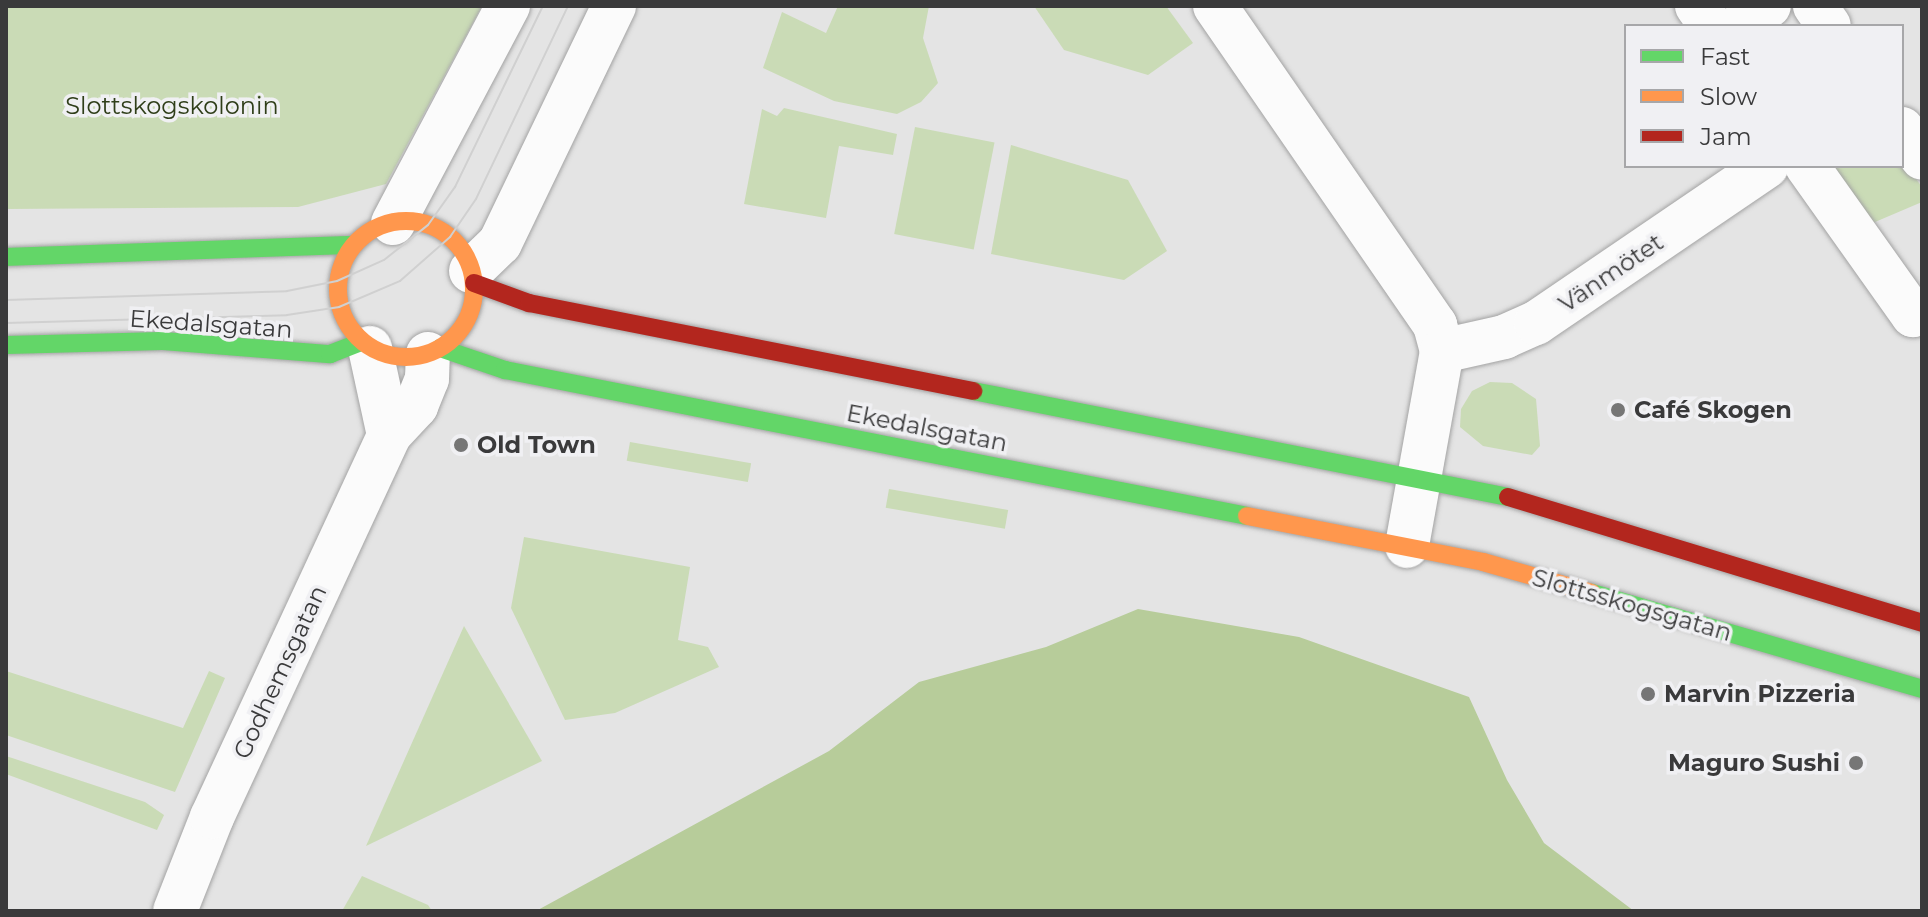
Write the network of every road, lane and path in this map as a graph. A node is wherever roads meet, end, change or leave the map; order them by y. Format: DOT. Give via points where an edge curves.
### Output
graph roads {
  1 [pos="508,6"];
  2 [pos="614,6"];
  3 [pos="1215,6"];
  4 [pos="1697,6"];
  5 [pos="1769,6"];
  6 [pos="1815,6"];
  7 [pos="1710,24"];
  8 [pos="1742,24"];
  9 [pos="1828,24"];
  10 [pos="1904,132"];
  11 [pos="1922,158"];
  12 [pos="1764,168"];
  13 [pos="1808,168"];
  14 [pos="393,223"];
  15 [pos="353,245"];
  16 [pos="6,257"];
  17 [pos="472,277"];
  18 [pos="1922,313"];
  19 [pos="6,345"];
  20 [pos="365,345"];
  21 [pos="434,351"];
  22 [pos="1442,351"];
  23 [pos="389,435"];
  24 [pos="1419,477"];
  25 [pos="1407,546"];
  26 [pos="1922,623"];
  27 [pos="1922,689"];
  28 [pos="175,911"];
  1 -- 14 [label="street"];
  2 -- 17 [label="street" via="500,243"];
  3 -- 22 [label="street" via="1435,325"];
  4 -- 7 [label="street"];
  5 -- 8 [label="street"];
  6 -- 9 [label="street"];
  10 -- 11 [label="street"];
  12 -- 22 [label="street, Vänmötet" via="1536,323 1504,337"];
  13 -- 18 [label="street" via="1913,315"];
  14 -- 15 [label="street"];
  14 -- 17 [label="street" via="439,230 457,244"];
  15 -- 16 [label="street"];
  15 -- 20 [label="street" via="340,268 339,307"];
  17 -- 21 [label="street" via="467,320"];
  17 -- 24 [label="street, Ekedalsgatan" via="529,303 603,319"];
  19 -- 20 [label="street, Ekedalsgatan" via="163,341 288,355 330,354"];
  20 -- 21 [label="street" via="408,358"];
  20 -- 23 [label="street"];
  21 -- 23 [label="street, Godhemsgatan" via="416,406"];
  21 -- 25 [label="street, Ekedalsgatan" via="505,370"];
  22 -- 24 [label="street"];
  23 -- 28 [label="street, Godhemsgatan" via="212,817"];
  24 -- 25 [label="street"];
  24 -- 26 [label="street" via="1498,494"];
  25 -- 27 [label="street, Slottsskogsgatan" via="1497,566"];
}
